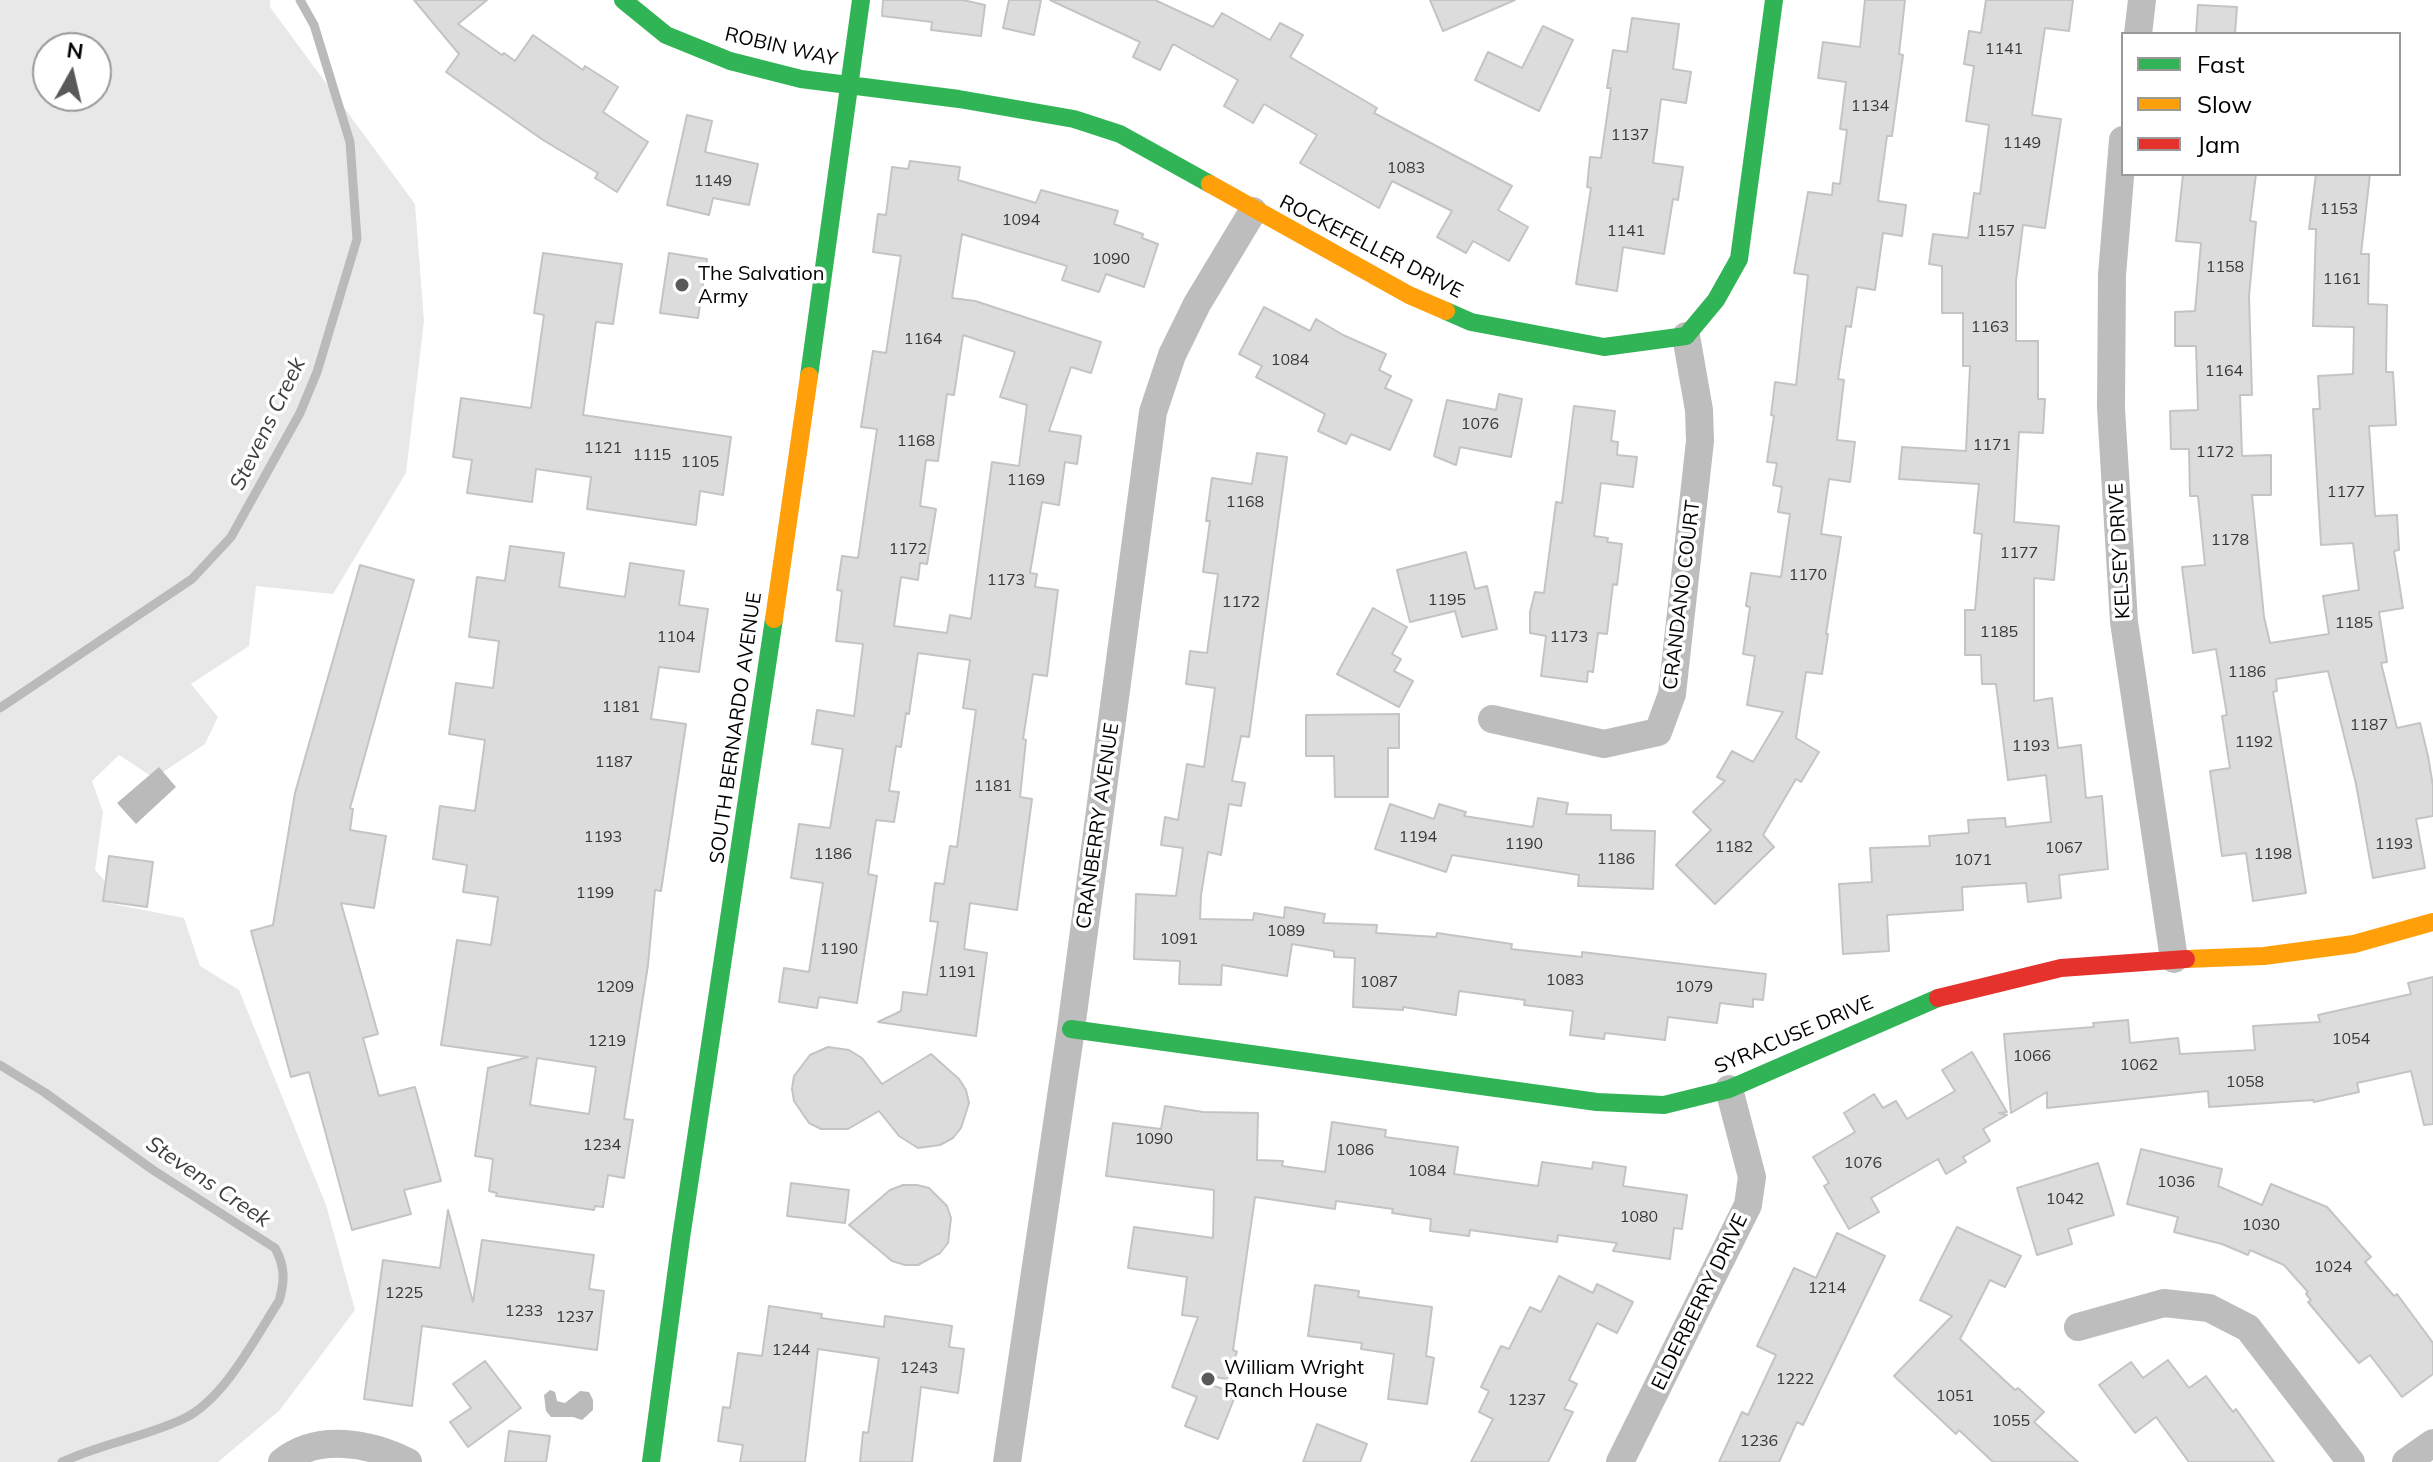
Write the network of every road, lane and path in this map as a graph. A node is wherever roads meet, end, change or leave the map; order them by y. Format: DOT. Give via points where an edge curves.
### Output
graph roads {
  1 [pos="623,0"];
  2 [pos="861,0"];
  3 [pos="1774,0"];
  4 [pos="2142,0"];
  5 [pos="2138,32"];
  6 [pos="849,85"];
  7 [pos="2121,165"];
  8 [pos="1253,211"];
  9 [pos="1686,336"];
  10 [pos="1492,719"];
  11 [pos="2433,922"];
  12 [pos="2174,959"];
  13 [pos="1071,1029"];
  14 [pos="1729,1089"];
  15 [pos="2078,1327"];
  16 [pos="2433,1443"];
  17 [pos="282,1462"];
  18 [pos="408,1462"];
  19 [pos="651,1462"];
  20 [pos="1007,1462"];
  21 [pos="1620,1462"];
  22 [pos="2351,1462"];
  23 [pos="2406,1462"];
  1 -- 6 [label="street, ROBIN WAY" via="666,35 730,61"];
  2 -- 6 [label="street, SOUTH BERNARDO AVENUE"];
  3 -- 9 [label="street" via="1739,259 1716,300"];
  4 -- 5 [label="street"];
  6 -- 8 [label="street, ROCKEFELLER DRIVE" via="1074,119 1120,134"];
  6 -- 19 [label="street, SOUTH BERNARDO AVENUE"];
  7 -- 12 [label="street, KELSEY DRIVE" via="2111,379 2123,606"];
  8 -- 9 [label="street, ROCKEFELLER DRIVE" via="1409,295 1471,322 1604,347"];
  8 -- 13 [label="street, CRANBERRY AVENUE" via="1190,317 1153,412"];
  9 -- 10 [label="street, CRANDANO COURT" via="1700,441 1672,694 1658,732 1604,744"];
  11 -- 12 [label="street, SYRACUSE DRIVE" via="2354,944 2264,956"];
  12 -- 14 [label="street, SYRACUSE DRIVE" via="2061,968 1945,995"];
  13 -- 14 [label="street, SYRACUSE DRIVE" via="1597,1102 1664,1105"];
  13 -- 20 [label="street, CRANBERRY AVENUE"];
  14 -- 21 [label="street, ELDERBERRY DRIVE" via="1752,1177 1748,1205"];
  15 -- 22 [label="street" via="2164,1303 2209,1308 2248,1328"];
  16 -- 23 [label="street"];
  17 -- 18 [label="street" via="296,1451 340,1443 383,1450"];
}
